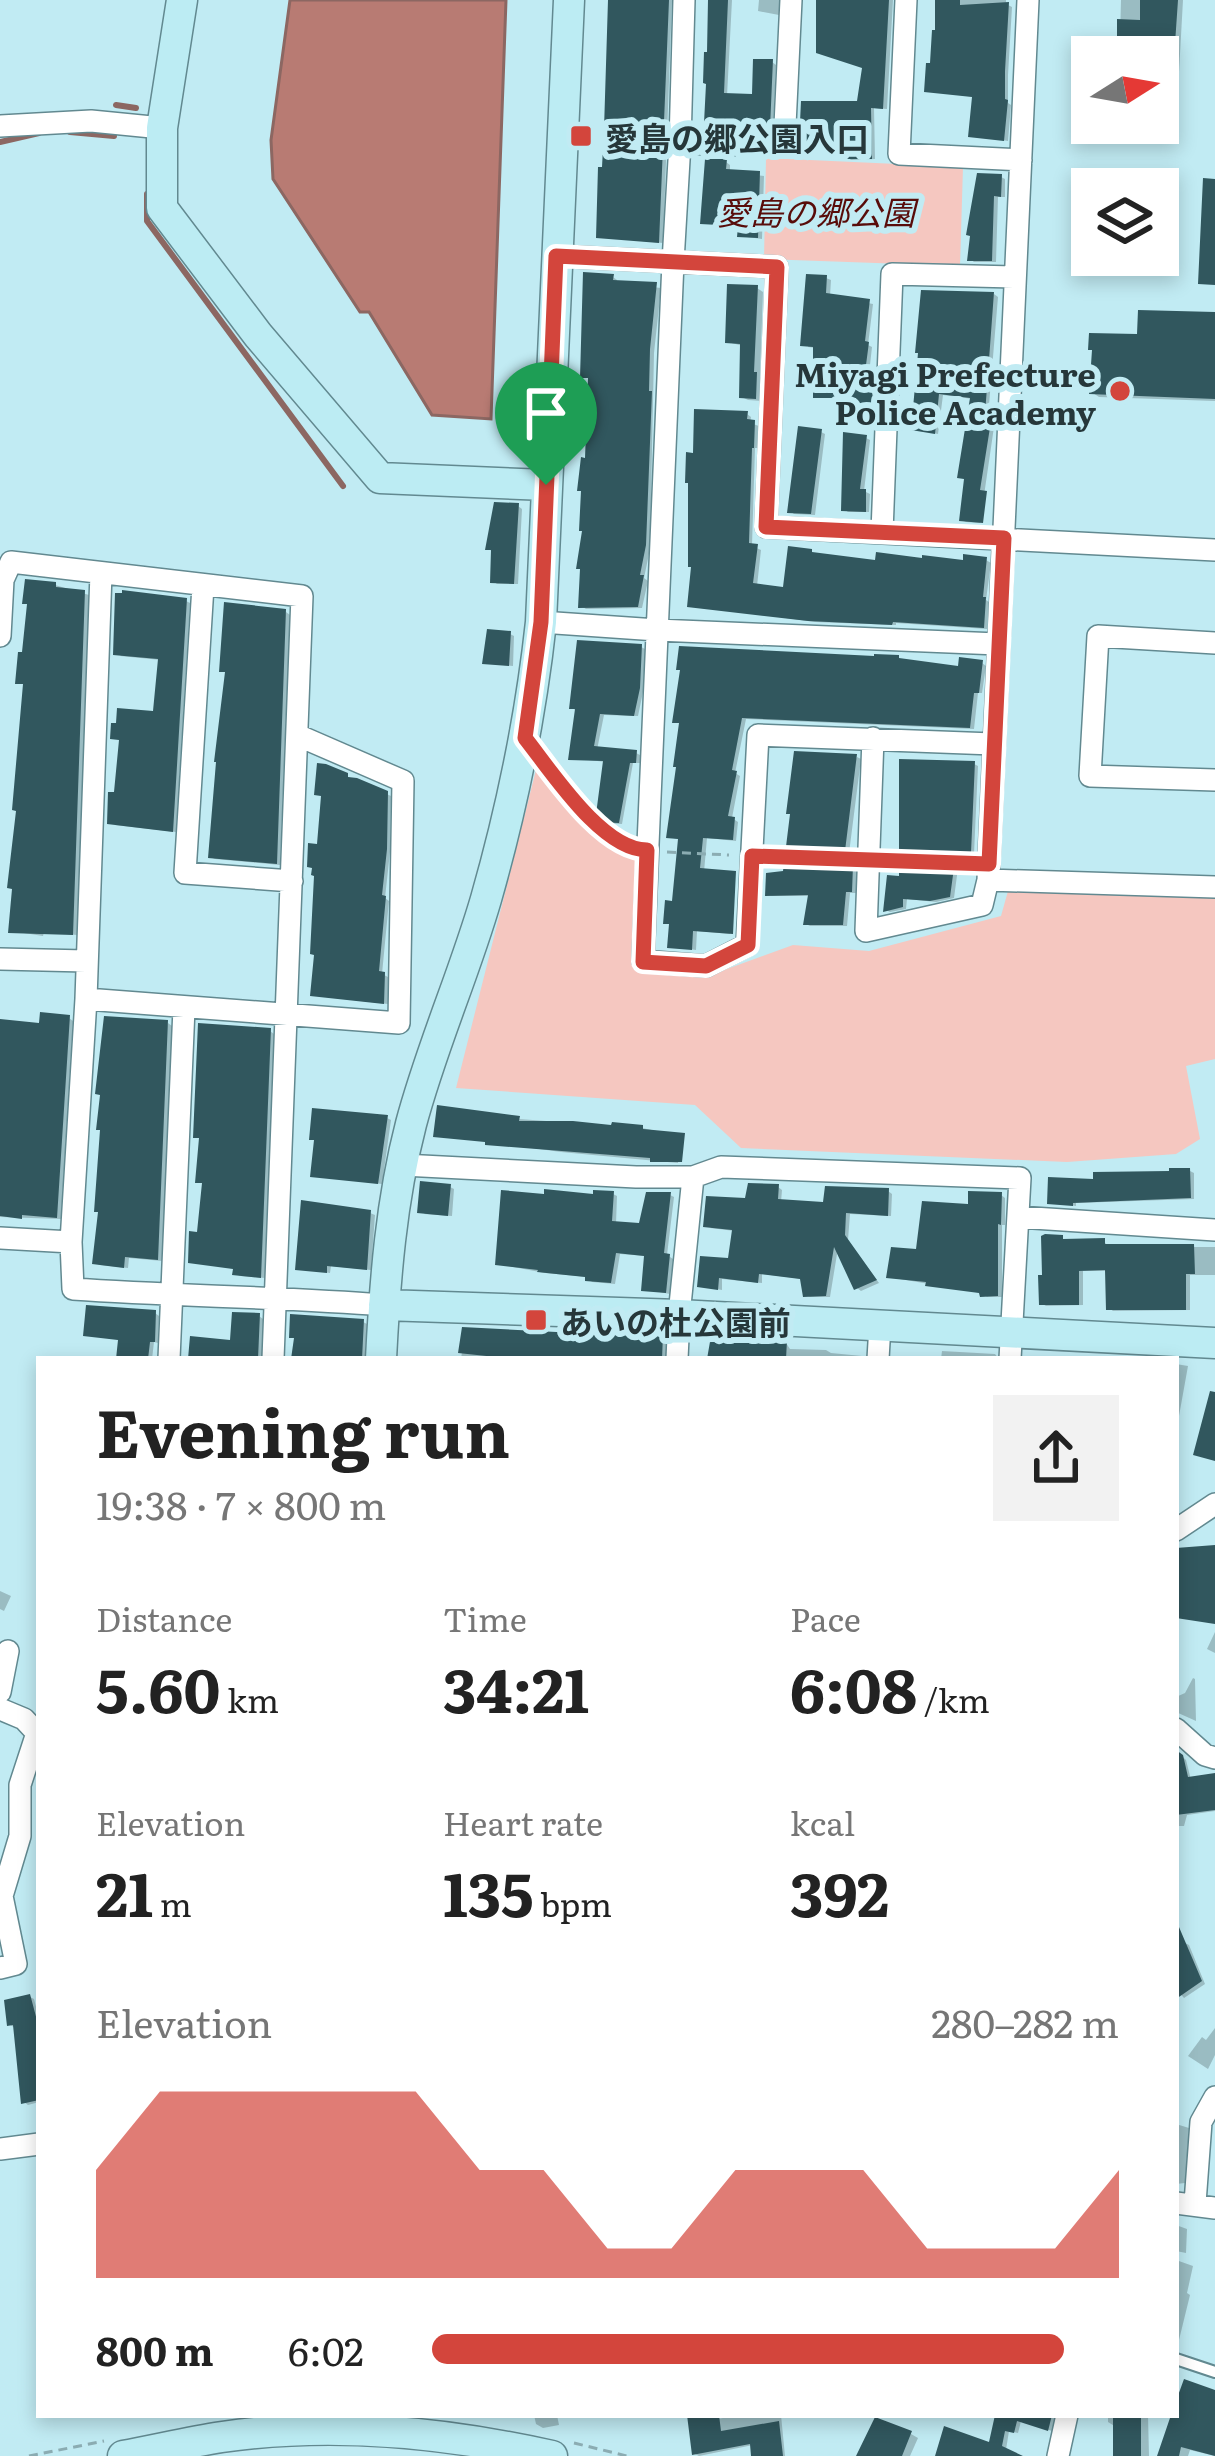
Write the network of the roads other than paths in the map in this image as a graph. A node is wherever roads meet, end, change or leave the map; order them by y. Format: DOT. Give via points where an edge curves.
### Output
graph roads {
  1 [pos="182,0"];
  2 [pos="569,0"];
  3 [pos="684,0"];
  4 [pos="791,0"];
  5 [pos="906,0"];
  6 [pos="1028,0"];
  7 [pos="0,126"];
  8 [pos="162,128"];
  9 [pos="680,143"];
  10 [pos="1021,160"];
  11 [pos="556,256"];
  12 [pos="673,262"];
  13 [pos="1014,277"];
  14 [pos="546,485"];
  15 [pos="882,532"];
  16 [pos="1004,538"];
  17 [pos="1215,550"];
  18 [pos="101,573"];
  19 [pos="203,586"];
  20 [pos="541,622"];
  21 [pos="656,630"];
  22 [pos="0,636"];
  23 [pos="998,644"];
  24 [pos="1215,644"];
  25 [pos="298,735"];
  26 [pos="873,738"];
  27 [pos="993,744"];
  28 [pos="1215,780"];
  29 [pos="989,872"];
  30 [pos="292,881"];
  31 [pos="1215,887"];
  32 [pos="0,959"];
  33 [pos="86,962"];
  34 [pos="86,999"];
  35 [pos="184,1008"];
  36 [pos="286,1014"];
  37 [pos="403,1165"];
  38 [pos="693,1177"];
  39 [pos="1018,1217"];
  40 [pos="1215,1230"];
  41 [pos="0,1238"];
  42 [pos="71,1243"];
  43 [pos="172,1295"];
  44 [pos="277,1297"];
  45 [pos="384,1305"];
  46 [pos="679,1315"];
  47 [pos="880,1325"];
  48 [pos="1215,1343"];
  49 [pos="1012,1345"];
  50 [pos="169,1356"];
  51 [pos="273,1356"];
  52 [pos="381,1356"];
  53 [pos="677,1356"];
  54 [pos="878,1356"];
  55 [pos="1215,1504"];
  56 [pos="1179,1528"];
  57 [pos="8,1652"];
  58 [pos="0,1692"];
  59 [pos="0,1709"];
  60 [pos="36,1731"];
  61 [pos="1179,1732"];
  62 [pos="36,1735"];
  63 [pos="1215,1758"];
  64 [pos="0,1968"];
  65 [pos="1215,2097"];
  66 [pos="36,2144"];
  67 [pos="0,2149"];
  68 [pos="1196,2205"];
  69 [pos="1179,2360"];
  70 [pos="1215,2372"];
  71 [pos="1066,2418"];
  72 [pos="224,2436"];
  73 [pos="123,2456"];
  74 [pos="552,2456"];
  75 [pos="1058,2456"];
  1 -- 8 [label="street"];
  2 -- 11 [label="street"];
  3 -- 9 [label="street"];
  4 -- 9 [label="street" via="784,146"];
  5 -- 10 [label="street" via="899,154"];
  6 -- 10 [label="street"];
  7 -- 8 [label="street"];
  8 -- 14 [label="street" via="162,208 380,478"];
  9 -- 12 [label="street"];
  10 -- 13 [label="street"];
  11 -- 12 [label="street"];
  11 -- 14 [label="street"];
  12 -- 15 [label="street" via="777,267 766,527"];
  12 -- 21 [label="street"];
  13 -- 15 [label="street" via="892,274"];
  13 -- 16 [label="street"];
  14 -- 20 [label="street"];
  15 -- 16 [label="street"];
  16 -- 17 [label="street"];
  16 -- 23 [label="street"];
  18 -- 19 [label="street"];
  18 -- 22 [label="street" via="11,562 2,580"];
  18 -- 33 [label="street"];
  19 -- 25 [label="street" via="302,596"];
  19 -- 30 [label="street" via="185,873"];
  20 -- 21 [label="street"];
  20 -- 37 [label="street" via="525,738 486,898"];
  21 -- 23 [label="street"];
  21 -- 26 [label="street" via="643,962 706,966 748,945 758,736"];
  23 -- 27 [label="street"];
  24 -- 28 [label="street" via="1098,636 1090,776"];
  25 -- 30 [label="street"];
  25 -- 36 [label="street" via="403,781 399,1023"];
  26 -- 27 [label="street"];
  26 -- 29 [label="street" via="866,931 982,905"];
  27 -- 29 [label="street"];
  29 -- 31 [label="street"];
  30 -- 36 [label="street"];
  32 -- 33 [label="street"];
  33 -- 34 [label="street"];
  34 -- 35 [label="street"];
  34 -- 42 [label="street"];
  35 -- 36 [label="street"];
  35 -- 43 [label="street"];
  36 -- 44 [label="street"];
  37 -- 38 [label="street"];
  37 -- 45 [label="street"];
  38 -- 39 [label="street" via="721,1167 1020,1178"];
  38 -- 46 [label="street"];
  39 -- 40 [label="street"];
  39 -- 49 [label="street"];
  41 -- 42 [label="street"];
  42 -- 43 [label="street" via="73,1289"];
  43 -- 44 [label="street"];
  43 -- 50 [label="street"];
  44 -- 45 [label="street"];
  44 -- 51 [label="street"];
  45 -- 46 [label="street"];
  45 -- 52 [label="street"];
  46 -- 47 [label="street"];
  46 -- 53 [label="street"];
  47 -- 49 [label="street"];
  47 -- 54 [label="street"];
  48 -- 49 [label="street"];
  55 -- 56 [label="street"];
  57 -- 58 [label="street"];
  59 -- 60 [label="street"];
  61 -- 63 [label="street"];
  62 -- 64 [label="street" via="2,1896 16,1964"];
  65 -- 68 [label="street" via="1202,2122"];
  66 -- 67 [label="street"];
  69 -- 70 [label="lane"];
  71 -- 75 [label="street"];
  72 -- 73 [label="street"];
  72 -- 74 [label="street" via="359,2428"];
}
